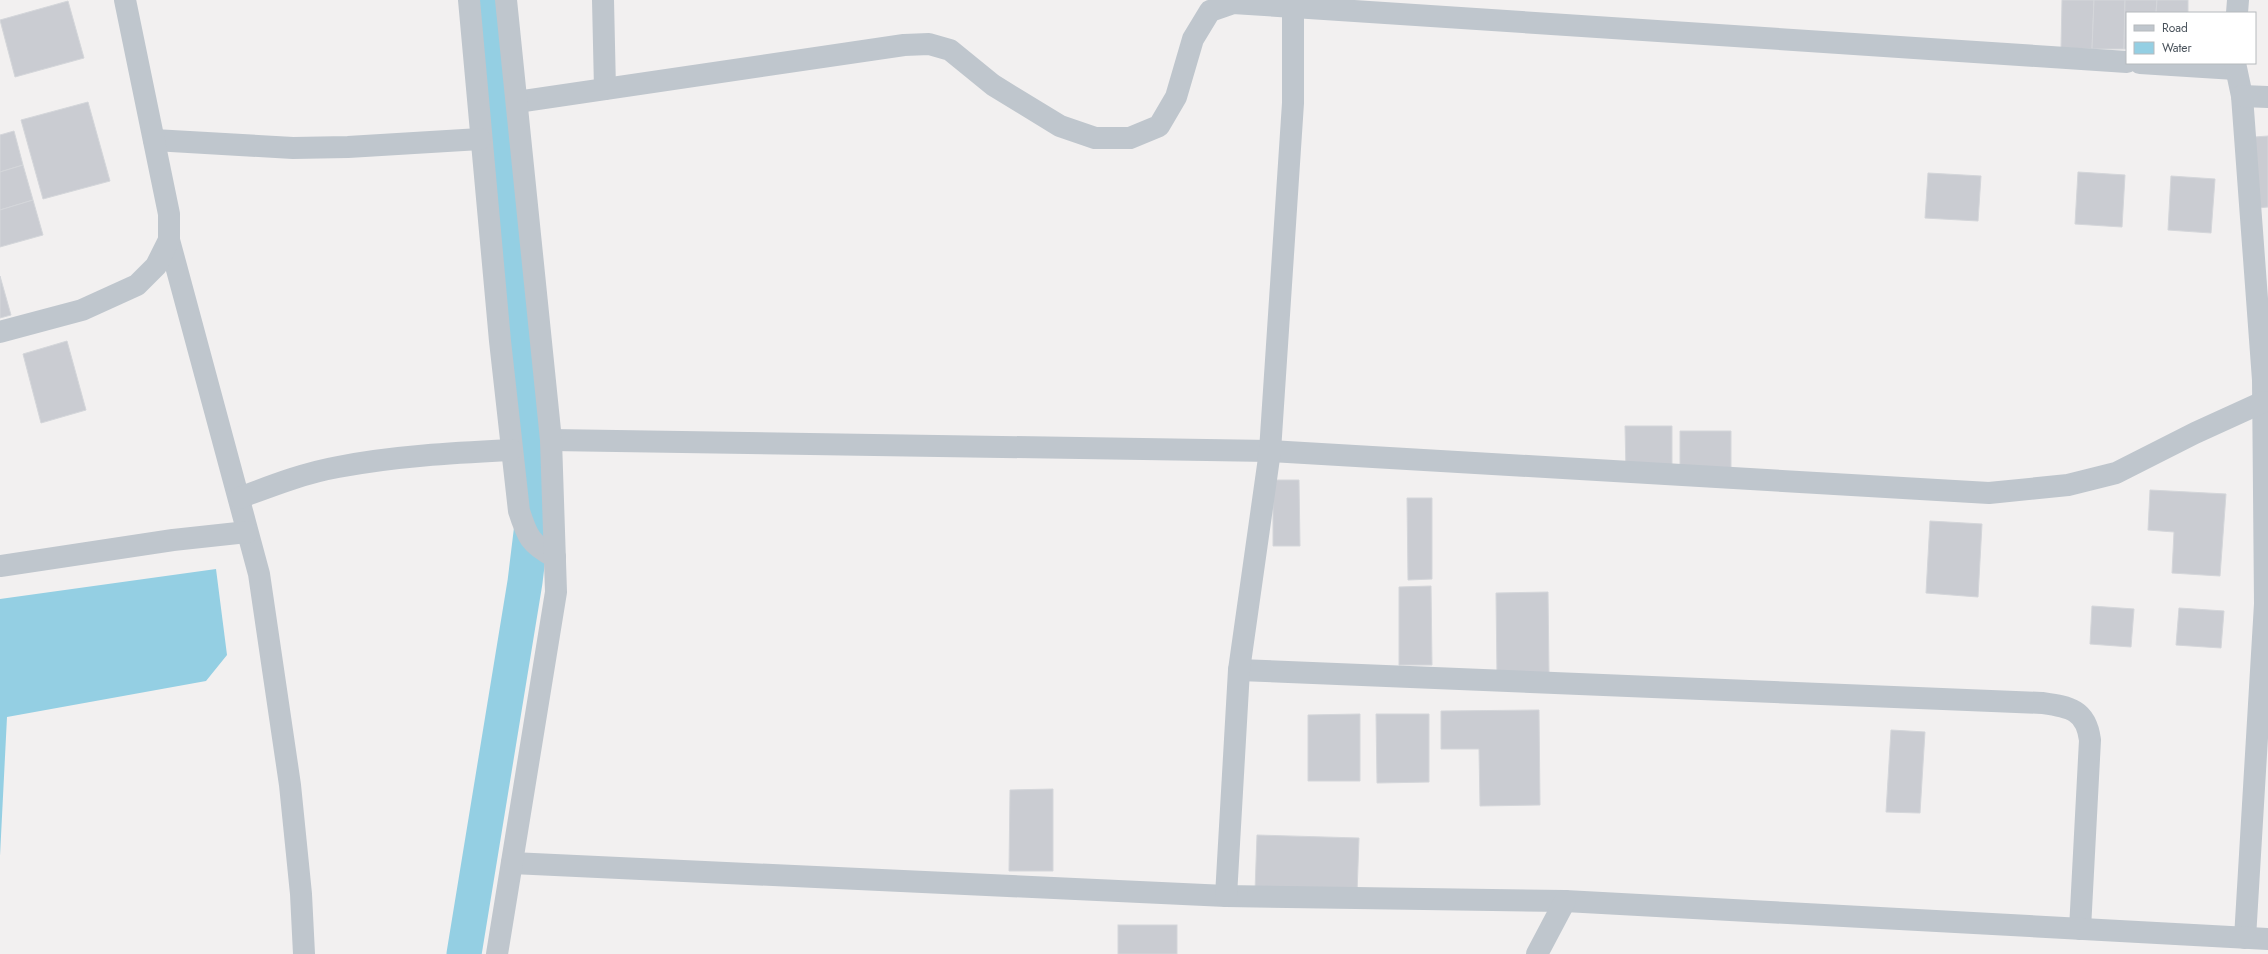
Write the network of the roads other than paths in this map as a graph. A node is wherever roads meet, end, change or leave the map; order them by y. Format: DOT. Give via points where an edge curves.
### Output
graph roads {
  1 [pos="125,0"];
  2 [pos="469,0"];
  3 [pos="506,0"];
  4 [pos="603,0"];
  5 [pos="2238,0"];
  6 [pos="1293,4"];
  7 [pos="2237,12"];
  8 [pos="2126,62"];
  9 [pos="2172,64"];
  10 [pos="2235,66"];
  11 [pos="605,89"];
  12 [pos="2242,96"];
  13 [pos="2268,97"];
  14 [pos="517,102"];
  15 [pos="480,139"];
  16 [pos="154,140"];
  17 [pos="169,240"];
  18 [pos="0,332"];
  19 [pos="2263,402"];
  20 [pos="551,440"];
  21 [pos="511,450"];
  22 [pos="1270,451"];
  23 [pos="2266,460"];
  24 [pos="239,498"];
  25 [pos="247,532"];
  26 [pos="540,547"];
  27 [pos="0,566"];
  28 [pos="1239,670"];
  29 [pos="512,863"];
  30 [pos="1226,896"];
  31 [pos="1565,901"];
  32 [pos="2080,929"];
  33 [pos="2245,938"];
  34 [pos="2268,939"];
  35 [pos="304,954"];
  36 [pos="497,954"];
  37 [pos="1537,954"];
  1 -- 16 [label="street"];
  2 -- 15 [label="street"];
  3 -- 14 [label="street"];
  4 -- 11 [label="street"];
  5 -- 7 [label="street"];
  6 -- 8 [label="street"];
  6 -- 11 [label="street" via="1233,3 1210,11 1193,39 1176,97 1159,126 1130,138 1095,138 1060,126 993,85 950,50 929,44"];
  6 -- 22 [label="street" via="1293,103"];
  9 -- 10 [label="street"];
  10 -- 12 [label="street"];
  11 -- 14 [label="street"];
  12 -- 13 [label="street"];
  12 -- 19 [label="street"];
  14 -- 20 [label="street"];
  15 -- 16 [label="street" via="293,148"];
  15 -- 21 [label="street"];
  16 -- 17 [label="street" via="169,214"];
  17 -- 18 [label="street" via="156,266 137,285 82,310"];
  17 -- 24 [label="street"];
  19 -- 22 [label="street" via="2116,473 2068,485 1989,493"];
  19 -- 23 [label="street"];
  20 -- 22 [label="street"];
  20 -- 26 [label="street"];
  21 -- 24 [label="street" via="420,455 337,467 280,482"];
  21 -- 26 [label="street" via="519,511"];
  22 -- 28 [label="street"];
  23 -- 33 [label="street" via="2265,604"];
  24 -- 25 [label="street"];
  25 -- 27 [label="street" via="173,540"];
  25 -- 35 [label="street" via="259,574 290,785 302,894"];
  26 -- 29 [label="street" via="556,592"];
  28 -- 30 [label="street"];
  28 -- 32 [label="street" via="2034,702 2068,707 2081,716 2088,727 2090,740"];
  29 -- 30 [label="street"];
  29 -- 36 [label="street"];
  30 -- 31 [label="street"];
  31 -- 32 [label="street"];
  31 -- 37 [label="street"];
  32 -- 33 [label="street"];
  33 -- 34 [label="street"];
}
